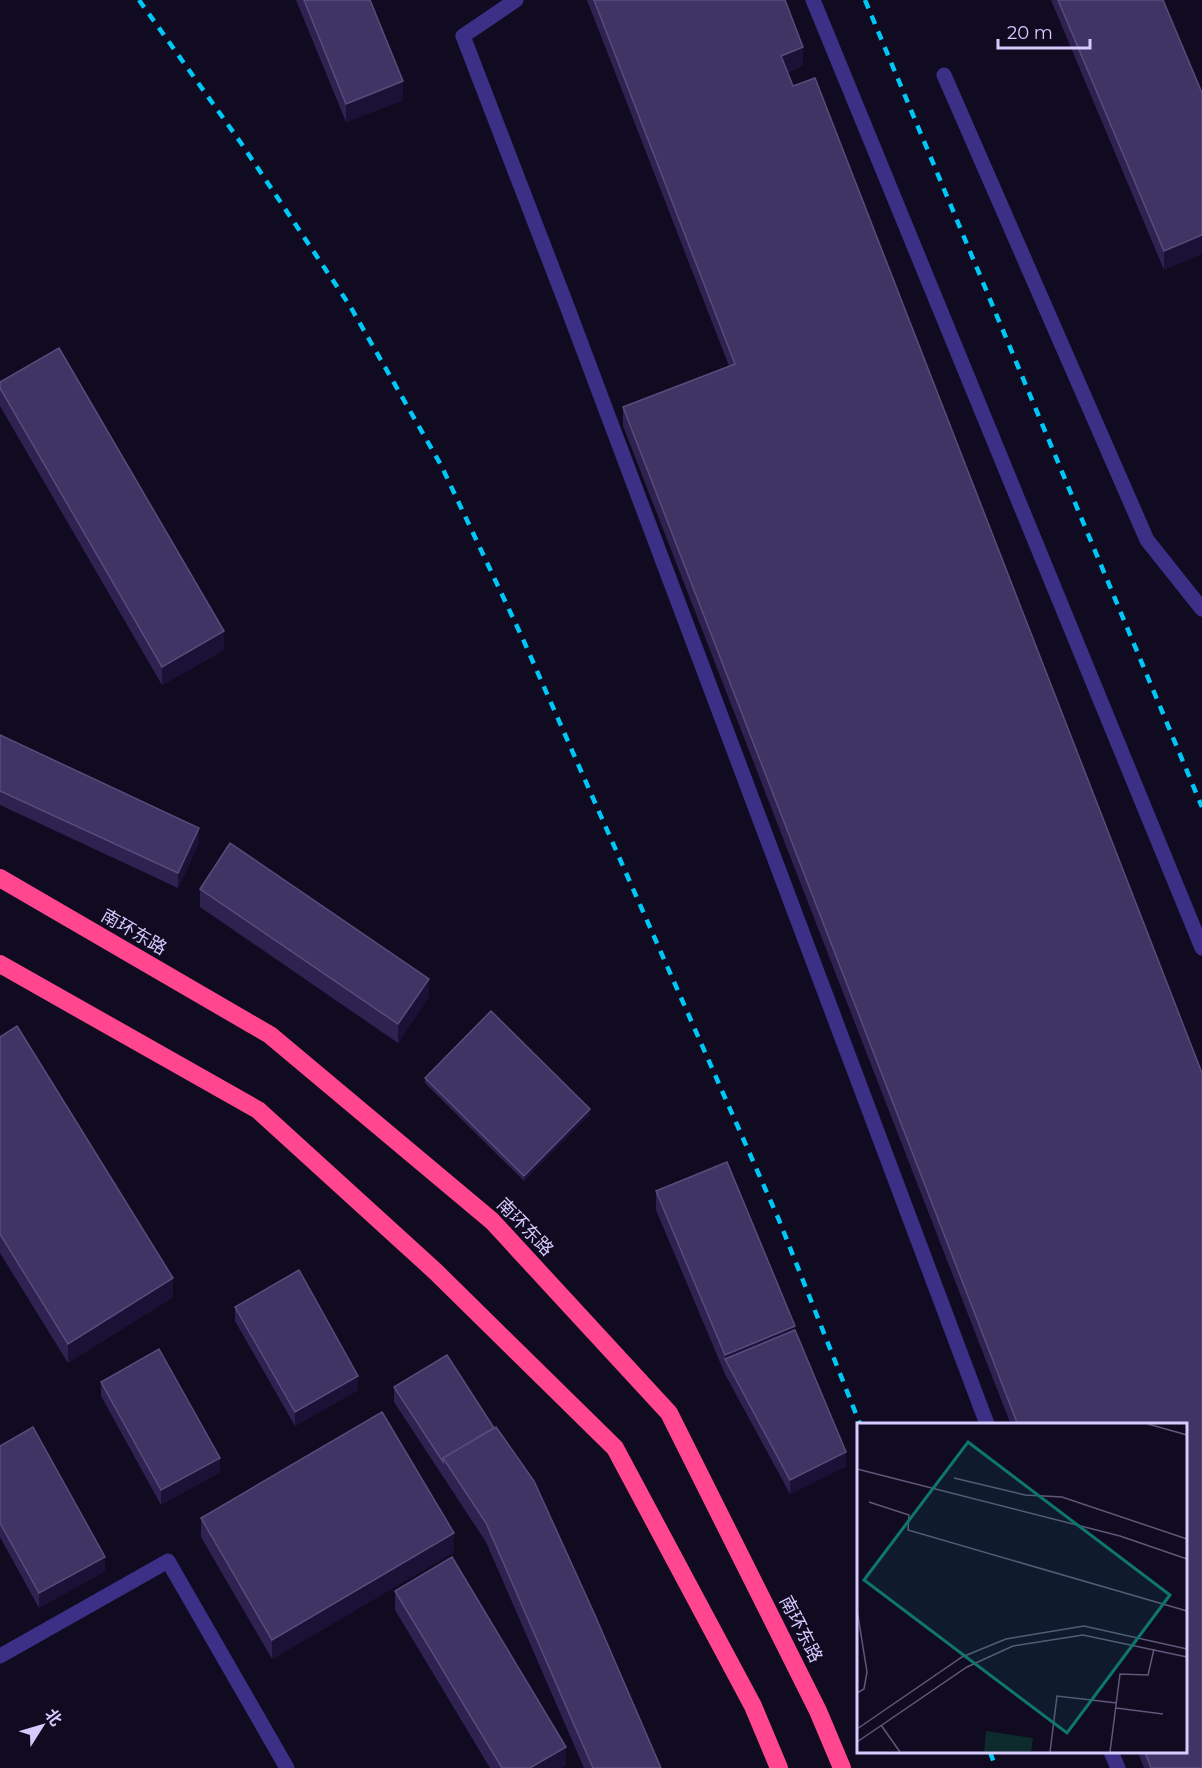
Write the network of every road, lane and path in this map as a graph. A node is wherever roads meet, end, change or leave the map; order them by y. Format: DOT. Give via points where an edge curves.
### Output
graph roads {
  1 [pos="516,0"];
  2 [pos="813,0"];
  3 [pos="944,75"];
  4 [pos="1202,609"];
  5 [pos="0,878"];
  6 [pos="1202,948"];
  7 [pos="0,964"];
  8 [pos="986,1423"];
  9 [pos="0,1656"];
  10 [pos="1112,1753"];
  11 [pos="287,1768"];
  12 [pos="779,1768"];
  13 [pos="842,1768"];
  14 [pos="1118,1768"];
  1 -- 8 [label="lane" via="463,36"];
  2 -- 6 [label="lane"];
  3 -- 4 [label="lane" via="1147,540"];
  5 -- 13 [label="highway, 南环东路" via="270,1035 492,1221 669,1413 818,1711"];
  7 -- 12 [label="highway" via="258,1110 436,1272 615,1448 753,1706"];
  9 -- 11 [label="lane" via="168,1561"];
  10 -- 14 [label="lane"];
}
